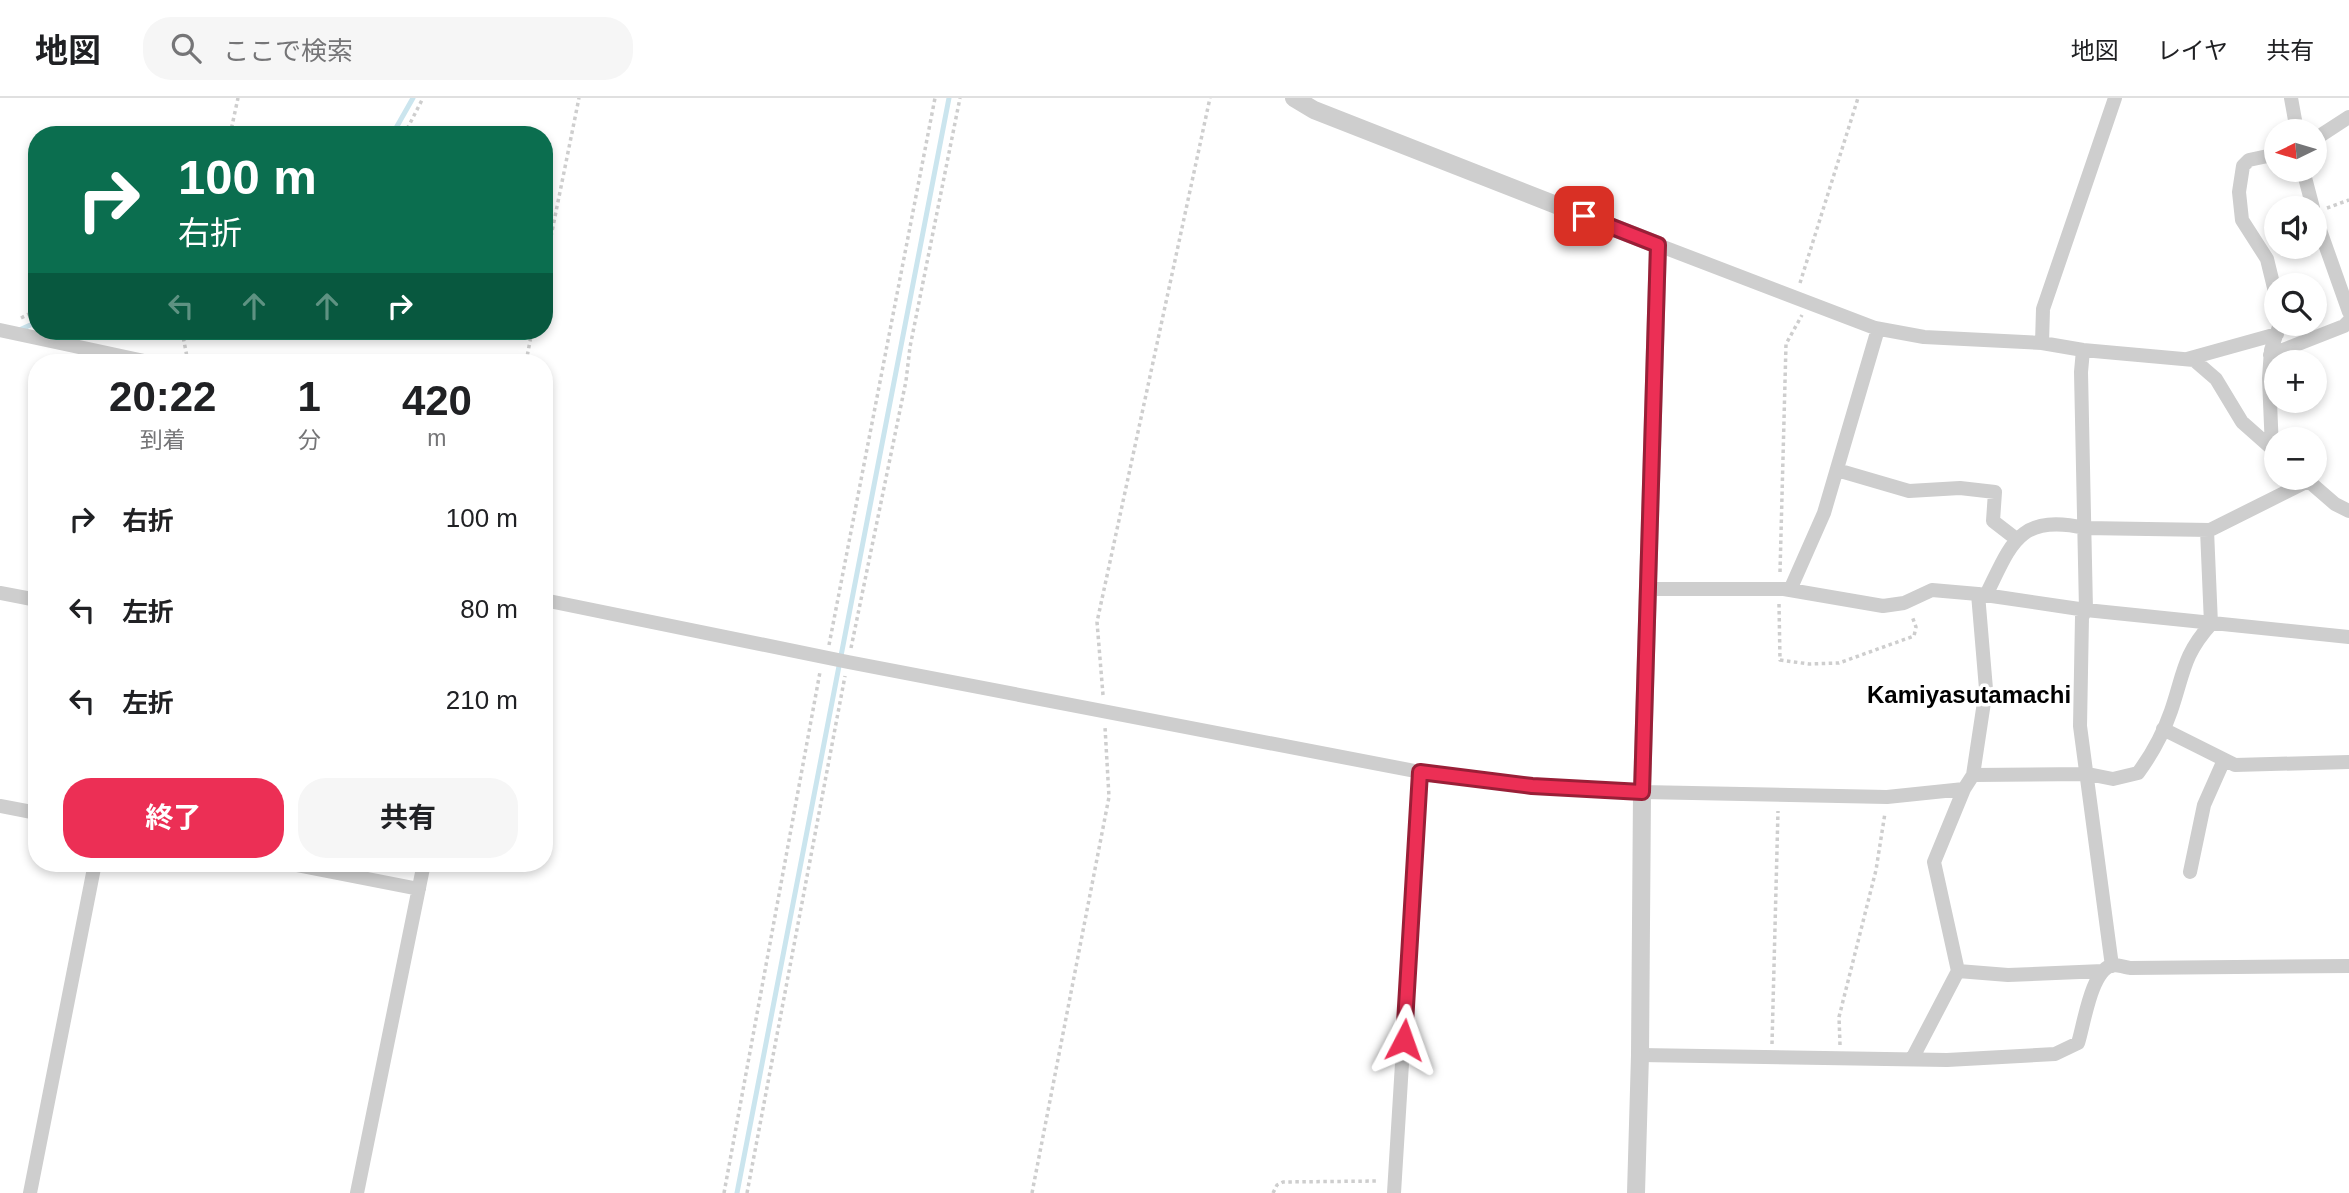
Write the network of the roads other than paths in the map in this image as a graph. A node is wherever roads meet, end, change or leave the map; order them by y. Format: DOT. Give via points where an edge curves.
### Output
graph roads {
  1 [pos="1294,98"];
  2 [pos="2115,98"];
  3 [pos="2291,98"];
  4 [pos="2349,117"];
  5 [pos="2295,119"];
  6 [pos="2328,131"];
  7 [pos="2264,157"];
  8 [pos="1658,245"];
  9 [pos="2327,249"];
  10 [pos="2271,273"];
  11 [pos="2349,312"];
  12 [pos="2349,321"];
  13 [pos="1878,329"];
  14 [pos="1,330"];
  15 [pos="2264,334"];
  16 [pos="28,335"];
  17 [pos="49,340"];
  18 [pos="2042,343"];
  19 [pos="2083,350"];
  20 [pos="2283,350"];
  21 [pos="105,354"];
  22 [pos="2185,359"];
  23 [pos="2264,442"];
  24 [pos="1836,470"];
  25 [pos="2288,490"];
  26 [pos="2319,490"];
  27 [pos="2349,511"];
  28 [pos="2085,528"];
  29 [pos="2207,530"];
  30 [pos="2015,538"];
  31 [pos="1650,589"];
  32 [pos="1785,589"];
  33 [pos="0,593"];
  34 [pos="1982,595"];
  35 [pos="28,598"];
  36 [pos="553,602"];
  37 [pos="2086,610"];
  38 [pos="2211,624"];
  39 [pos="2349,637"];
  40 [pos="2164,729"];
  41 [pos="2224,760"];
  42 [pos="2349,762"];
  43 [pos="1420,772"];
  44 [pos="2088,774"];
  45 [pos="1973,775"];
  46 [pos="1964,789"];
  47 [pos="1642,792"];
  48 [pos="0,806"];
  49 [pos="28,811"];
  50 [pos="93,872"];
  51 [pos="332,872"];
  52 [pos="422,872"];
  53 [pos="2190,872"];
  54 [pos="419,889"];
  55 [pos="2349,966"];
  56 [pos="2108,968"];
  57 [pos="1958,971"];
  58 [pos="1640,1055"];
  59 [pos="1912,1059"];
  60 [pos="1394,1187"];
  61 [pos="30,1193"];
  62 [pos="356,1193"];
  63 [pos="1636,1193"];
  1 -- 8 [label="street" via="1314,110"];
  2 -- 18 [label="street" via="2043,309"];
  3 -- 5 [label="street"];
  4 -- 6 [label="street"];
  7 -- 10 [label="street" via="2243,166 2239,192 2242,220 2267,258"];
  8 -- 13 [label="street"];
  8 -- 31 [label="street"];
  9 -- 11 [label="street"];
  12 -- 20 [label="street"];
  13 -- 18 [label="street" via="1924,337"];
  13 -- 24 [label="street"];
  14 -- 16 [label="street"];
  15 -- 22 [label="street"];
  17 -- 21 [label="street"];
  18 -- 19 [label="street"];
  19 -- 22 [label="street"];
  19 -- 28 [label="street"];
  22 -- 23 [label="street" via="2194,359 2216,379 2242,422"];
  24 -- 30 [label="street" via="1909,491 1960,488 1996,492 1993,521"];
  24 -- 32 [label="street" via="1824,513"];
  25 -- 29 [label="street"];
  26 -- 27 [label="street"];
  28 -- 29 [label="street"];
  28 -- 30 [label="street" via="2049,526 2025,530"];
  28 -- 37 [label="street"];
  29 -- 38 [label="street"];
  30 -- 34 [label="street"];
  31 -- 32 [label="street"];
  31 -- 47 [label="street"];
  32 -- 34 [label="street" via="1882,606 1904,603 1932,590"];
  33 -- 35 [label="street"];
  34 -- 37 [label="street"];
  34 -- 45 [label="street" via="1986,689"];
  36 -- 43 [label="street"];
  37 -- 38 [label="street"];
  37 -- 44 [label="street" via="2082,617 2080,726"];
  38 -- 39 [label="street"];
  38 -- 40 [label="street" via="2182,666"];
  40 -- 41 [label="street"];
  40 -- 44 [label="street" via="2138,773 2113,779"];
  41 -- 42 [label="street" via="2235,765"];
  41 -- 53 [label="street" via="2204,806"];
  43 -- 47 [label="street" via="1532,786"];
  43 -- 60 [label="street"];
  44 -- 45 [label="street"];
  44 -- 56 [label="street"];
  45 -- 46 [label="street"];
  46 -- 47 [label="street" via="1888,797"];
  46 -- 57 [label="street" via="1934,862"];
  47 -- 58 [label="street"];
  48 -- 49 [label="street"];
  50 -- 61 [label="street"];
  51 -- 54 [label="street"];
  52 -- 54 [label="street"];
  54 -- 62 [label="street"];
  55 -- 56 [label="street"];
  56 -- 57 [label="street" via="2008,975"];
  56 -- 59 [label="street" via="2092,991 2078,1043 2055,1055"];
  57 -- 59 [label="street"];
  58 -- 59 [label="street"];
  58 -- 63 [label="street"];
}
